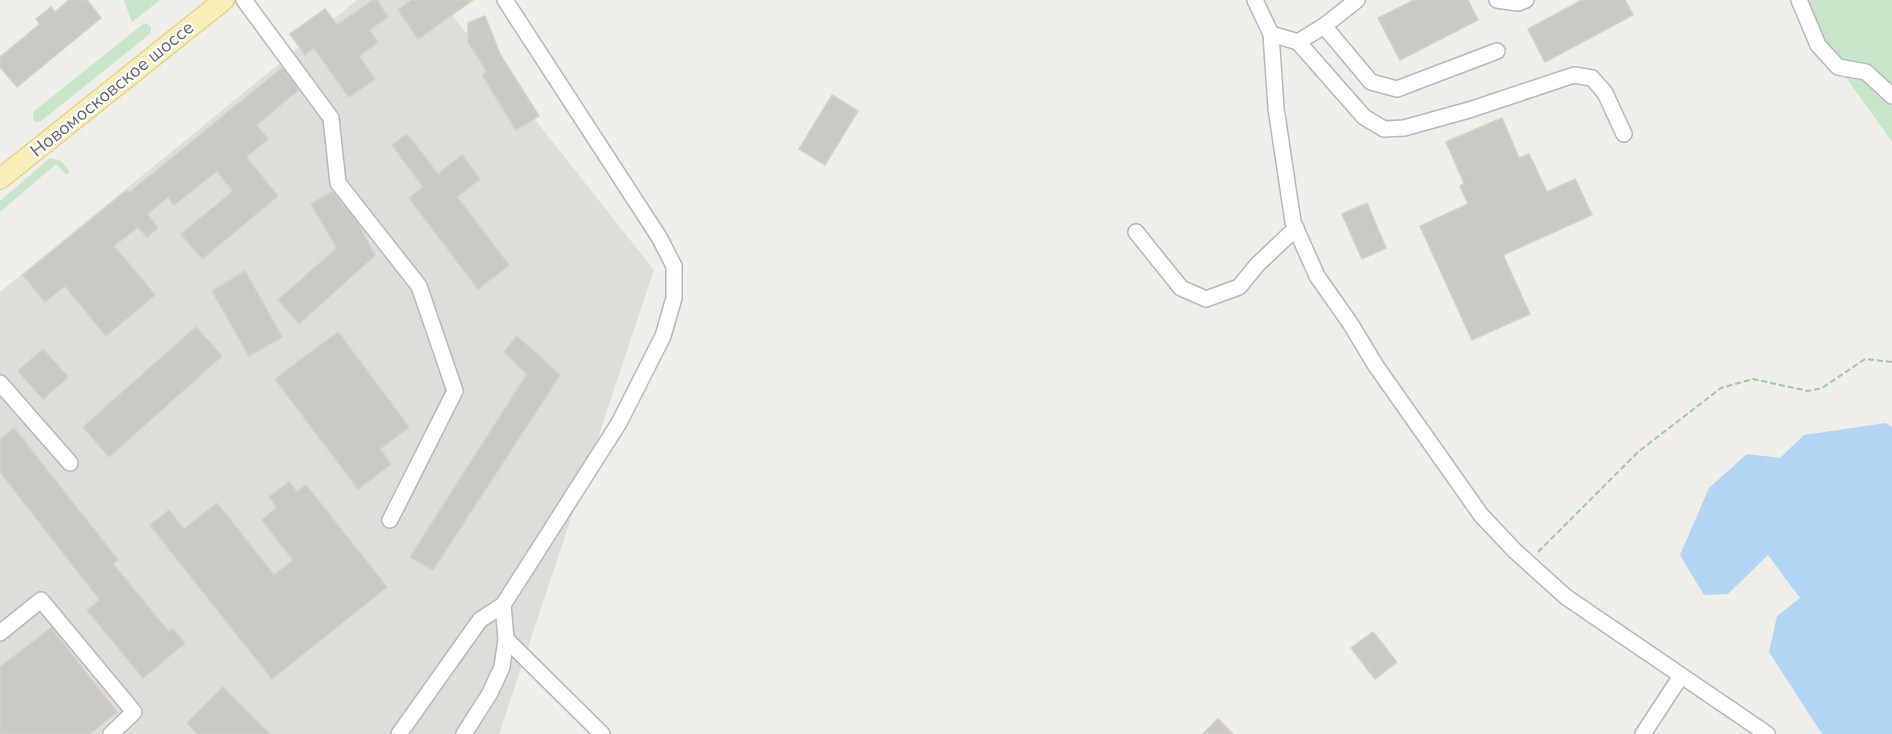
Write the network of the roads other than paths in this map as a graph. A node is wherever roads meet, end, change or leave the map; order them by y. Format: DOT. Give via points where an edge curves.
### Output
graph roads {
  1 [pos="224,0"];
  2 [pos="243,0"];
  3 [pos="505,0"];
  4 [pos="1254,0"];
  5 [pos="1357,0"];
  6 [pos="1497,0"];
  7 [pos="1526,0"];
  8 [pos="1799,0"];
  9 [pos="1324,26"];
  10 [pos="1271,34"];
  11 [pos="1298,42"];
  12 [pos="1497,51"];
  13 [pos="1892,96"];
  14 [pos="1624,134"];
  15 [pos="0,179"];
  16 [pos="1296,228"];
  17 [pos="1136,232"];
  18 [pos="0,383"];
  19 [pos="70,463"];
  20 [pos="390,520"];
  21 [pos="503,605"];
  22 [pos="0,633"];
  23 [pos="506,639"];
  24 [pos="1681,676"];
  25 [pos="111,734"];
  26 [pos="399,734"];
  27 [pos="464,734"];
  28 [pos="602,734"];
  29 [pos="1643,734"];
  30 [pos="1767,734"];
  1 -- 15 [label="main road, Новомосковское шоссе"];
  2 -- 20 [label="street" via="331,118 338,183 419,286 455,391"];
  3 -- 21 [label="street" via="659,237 674,266 674,298 663,336 619,423"];
  4 -- 10 [label="street"];
  5 -- 9 [label="street"];
  6 -- 7 [label="street"];
  8 -- 13 [label="street" via="1818,45 1838,67 1866,72"];
  9 -- 11 [label="street"];
  9 -- 12 [label="street" via="1371,82 1396,89"];
  10 -- 11 [label="street"];
  10 -- 16 [label="street" via="1276,108"];
  11 -- 14 [label="street" via="1364,117 1384,129 1404,128 1469,110 1574,75 1592,78 1599,85"];
  16 -- 17 [label="street" via="1239,287 1206,298 1181,288"];
  16 -- 24 [label="street" via="1317,276 1481,515 1566,597"];
  18 -- 19 [label="street"];
  21 -- 23 [label="street"];
  21 -- 26 [label="street" via="480,620"];
  22 -- 25 [label="street" via="41,600 134,712"];
  23 -- 27 [label="street" via="502,667"];
  23 -- 28 [label="street"];
  24 -- 29 [label="street"];
  24 -- 30 [label="street"];
}
